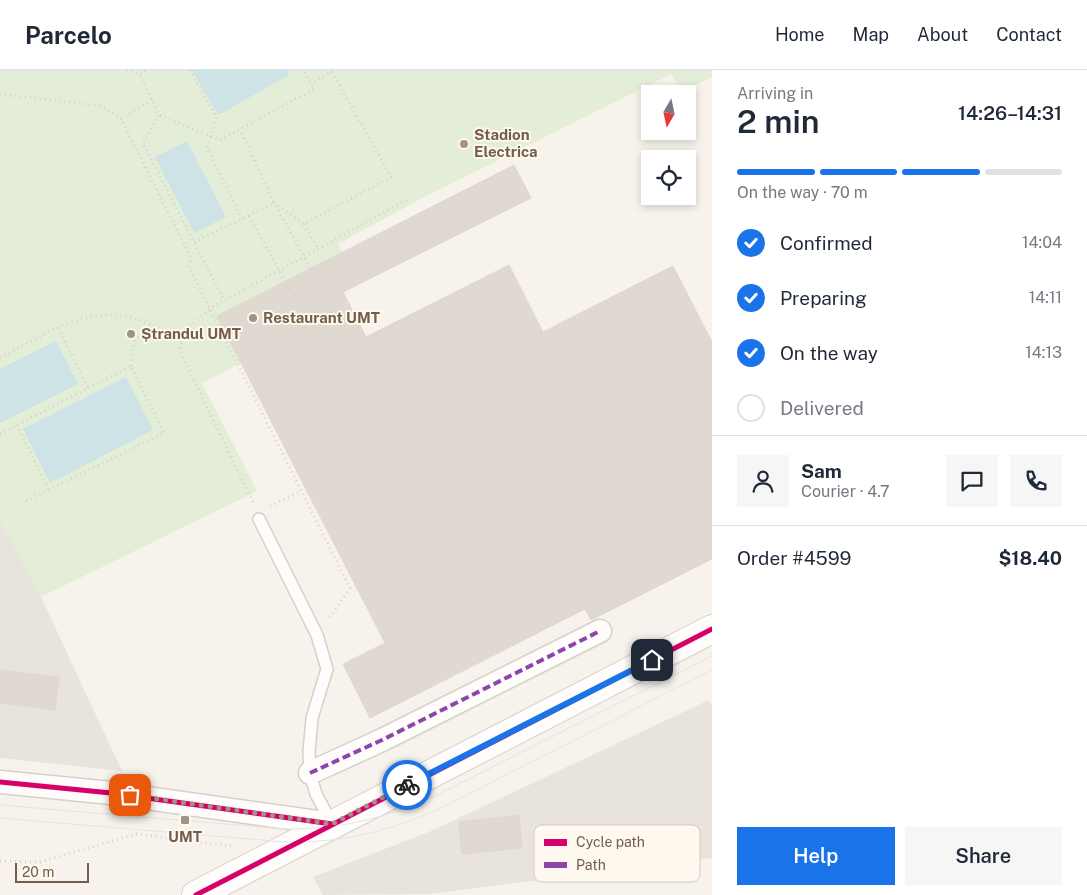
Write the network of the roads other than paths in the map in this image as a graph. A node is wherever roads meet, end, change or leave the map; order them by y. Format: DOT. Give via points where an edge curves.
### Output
graph roads {
  1 [pos="259,516"];
  2 [pos="712,629"];
  3 [pos="600,631"];
  4 [pos="310,773"];
  5 [pos="0,782"];
  6 [pos="332,824"];
  7 [pos="196,895"];
  1 -- 4 [label="lane" via="317,635 327,669 309,736"];
  2 -- 6 [label="street"];
  3 -- 4 [label="street"];
  4 -- 6 [label="lane" via="316,794"];
  5 -- 6 [label="street" via="111,793"];
  6 -- 7 [label="street"];
}
